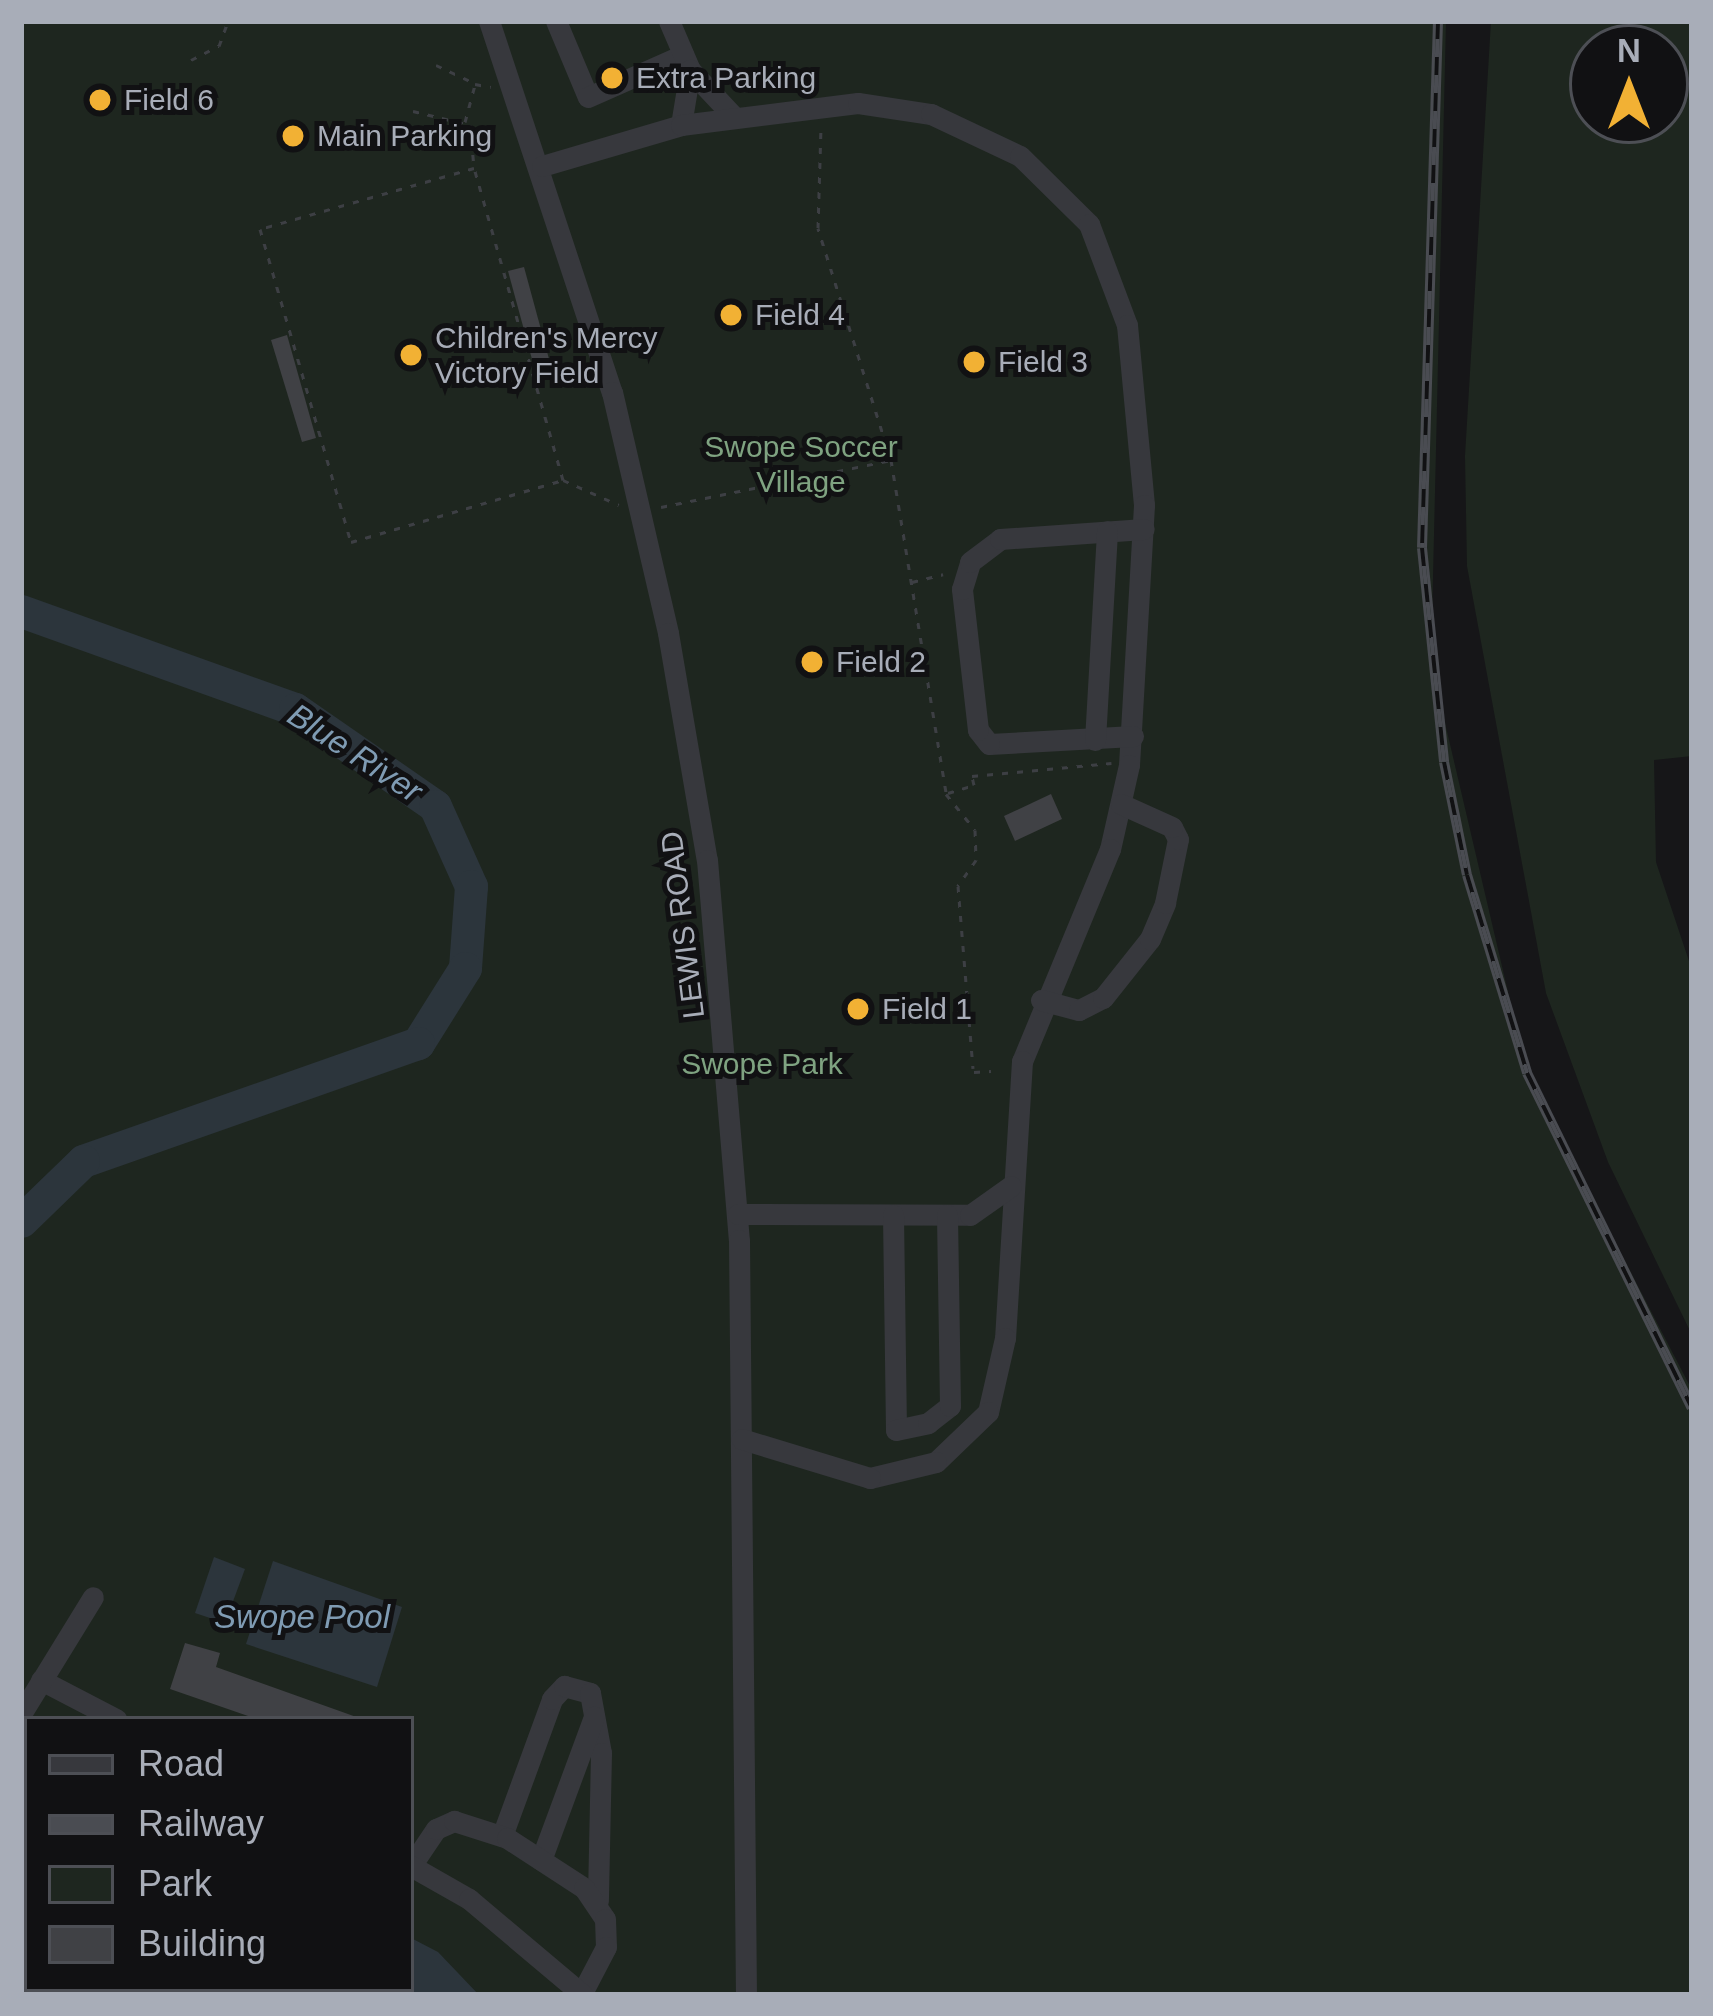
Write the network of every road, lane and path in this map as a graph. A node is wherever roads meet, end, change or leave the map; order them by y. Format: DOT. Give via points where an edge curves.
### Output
graph roads {
  1 [pos="228,21"];
  2 [pos="490,21"];
  3 [pos="556,21"];
  4 [pos="669,21"];
  5 [pos="191,60"];
  6 [pos="687,62"];
  7 [pos="436,65"];
  8 [pos="476,84"];
  9 [pos="499,89"];
  10 [pos="413,111"];
  11 [pos="735,118"];
  12 [pos="819,118"];
  13 [pos="465,124"];
  14 [pos="681,125"];
  15 [pos="542,166"];
  16 [pos="474,168"];
  17 [pos="891,460"];
  18 [pos="563,480"];
  19 [pos="659,507"];
  20 [pos="626,509"];
  21 [pos="1144,529"];
  22 [pos="1107,531"];
  23 [pos="1133,736"];
  24 [pos="1095,740"];
  25 [pos="1120,763"];
  26 [pos="946,794"];
  27 [pos="1121,804"];
  28 [pos="1041,1000"];
  29 [pos="991,1071"];
  30 [pos="1011,1186"];
  31 [pos="738,1214"];
  32 [pos="893,1215"];
  33 [pos="958,1215"];
  34 [pos="742,1439"];
  35 [pos="93,1597"];
  36 [pos="41,1680"];
  37 [pos="598,1705"];
  38 [pos="21,1714"];
  39 [pos="110,1716"];
  40 [pos="502,1836"];
  41 [pos="542,1860"];
  42 [pos="414,1862"];
  43 [pos="414,1868"];
  44 [pos="598,1901"];
  45 [pos="582,1994"];
  46 [pos="746,1995"];
  1 -- 5 [label="path" via="219,46"];
  2 -- 15 [label="street, LEWIS ROAD"];
  3 -- 6 [label="street" via="588,97"];
  4 -- 6 [label="street"];
  6 -- 11 [label="street"];
  6 -- 14 [label="street"];
  7 -- 8 [label="path"];
  8 -- 9 [label="path"];
  8 -- 13 [label="path"];
  10 -- 13 [label="path"];
  11 -- 14 [label="street"];
  11 -- 21 [label="street" via="895,104 980,132 1051,184 1089,224 1126,325"];
  12 -- 17 [label="path" via="818,228"];
  13 -- 16 [label="path"];
  14 -- 15 [label="street"];
  15 -- 31 [label="street, LEWIS ROAD" via="612,392 668,633 707,860"];
  16 -- 18 [label="path"];
  16 -- 18 [label="path" via="260,229 351,542"];
  17 -- 19 [label="path"];
  17 -- 26 [label="path"];
  18 -- 20 [label="path"];
  21 -- 22 [label="street"];
  21 -- 23 [label="street"];
  22 -- 24 [label="street"];
  22 -- 24 [label="street" via="989,543 970,562 962,589 982,738 1000,749"];
  23 -- 24 [label="street"];
  23 -- 27 [label="street"];
  25 -- 26 [label="path" via="972,776 974,785"];
  26 -- 29 [label="path" via="975,830 976,860 958,886 974,1070"];
  27 -- 28 [label="street" via="1095,885"];
  27 -- 28 [label="street" via="1172,827 1178,839 1165,903 1150,939 1102,998 1079,1010"];
  28 -- 30 [label="street" via="1022,1061"];
  30 -- 33 [label="street"];
  30 -- 34 [label="street" via="1001,1372 988,1412 966,1441 936,1462 870,1478"];
  31 -- 32 [label="street"];
  31 -- 34 [label="street, LEWIS ROAD"];
  32 -- 33 [label="street"];
  32 -- 33 [label="street" via="896,1430 928,1423 950,1406"];
  34 -- 46 [label="street, LEWIS ROAD"];
  35 -- 36 [label="street"];
  36 -- 38 [label="street"];
  36 -- 39 [label="street"];
  37 -- 40 [label="street" via="590,1693 563,1686 552,1699"];
  37 -- 41 [label="street"];
  37 -- 44 [label="street"];
  40 -- 41 [label="street"];
  40 -- 42 [label="street" via="454,1821 436,1829"];
  41 -- 44 [label="street"];
  43 -- 45 [label="street" via="469,1899"];
  44 -- 45 [label="street" via="606,1947"];
}
